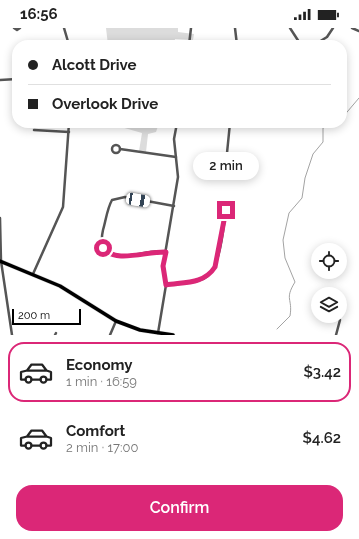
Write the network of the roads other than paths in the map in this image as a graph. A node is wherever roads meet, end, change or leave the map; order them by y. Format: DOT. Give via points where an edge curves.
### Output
graph roads {
  1 [pos="14,28"];
  2 [pos="20,28"];
  3 [pos="64,28"];
  4 [pos="191,28"];
  5 [pos="236,28"];
  6 [pos="290,28"];
  7 [pos="333,28"];
  8 [pos="352,28"];
  9 [pos="359,31"];
  10 [pos="68,40"];
  11 [pos="190,40"];
  12 [pos="237,40"];
  13 [pos="298,40"];
  14 [pos="321,40"];
  15 [pos="12,79"];
  16 [pos="0,80"];
  17 [pos="69,128"];
  18 [pos="175,128"];
  19 [pos="229,128"];
  20 [pos="34,130"];
  21 [pos="69,132"];
  22 [pos="120,150"];
  23 [pos="176,158"];
  24 [pos="226,162"];
  25 [pos="174,206"];
  26 [pos="226,210"];
  27 [pos="0,218"];
  28 [pos="166,252"];
  29 [pos="0,261"];
  30 [pos="33,274"];
  31 [pos="166,285"];
  32 [pos="116,321"];
  33 [pos="339,323"];
  34 [pos="158,333"];
  35 [pos="12,335"];
  36 [pos="110,335"];
  37 [pos="173,335"];
  38 [pos="336,335"];
  1 -- 2 [label="street"];
  3 -- 10 [label="street"];
  4 -- 11 [label="street"];
  5 -- 12 [label="street"];
  6 -- 13 [label="street"];
  7 -- 14 [label="street"];
  8 -- 9 [label="street"];
  15 -- 16 [label="street"];
  17 -- 21 [label="street"];
  18 -- 23 [label="street"];
  19 -- 24 [label="street"];
  20 -- 21 [label="street"];
  21 -- 30 [label="street" via="63,207"];
  22 -- 23 [label="street"];
  23 -- 25 [label="street" via="178,177"];
  25 -- 28 [label="street"];
  25 -- 28 [label="street" via="125,198 112,200 102,238 103,248 107,253 121,257"];
  26 -- 31 [label="street" via="218,256 210,275 203,280"];
  27 -- 29 [label="street"];
  28 -- 31 [label="street" via="163,266"];
  29 -- 30 [label="main road"];
  29 -- 35 [label="street"];
  30 -- 32 [label="main road" via="66,290"];
  31 -- 34 [label="street"];
  32 -- 34 [label="main road" via="133,328"];
  32 -- 36 [label="street"];
  33 -- 38 [label="street"];
  34 -- 37 [label="main road"];
}
